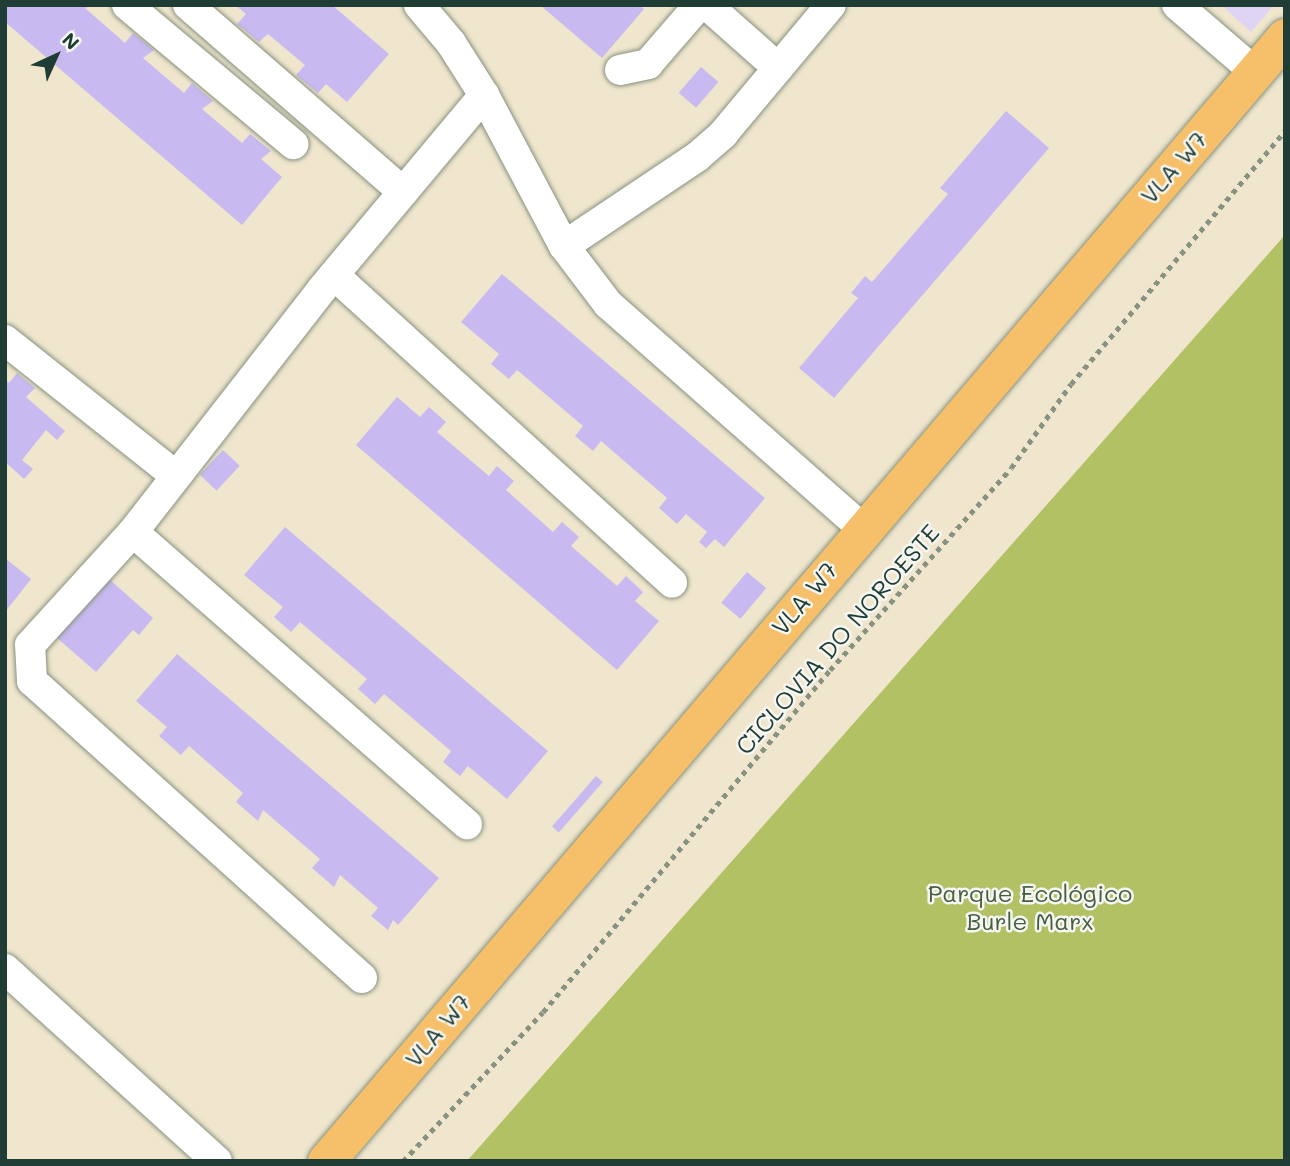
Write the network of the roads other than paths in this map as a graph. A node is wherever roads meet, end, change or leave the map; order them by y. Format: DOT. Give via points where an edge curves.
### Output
graph roads {
  1 [pos="127,5"];
  2 [pos="188,5"];
  3 [pos="419,5"];
  4 [pos="699,5"];
  5 [pos="707,5"];
  6 [pos="831,5"];
  7 [pos="1195,11"];
  8 [pos="1285,37"];
  9 [pos="778,68"];
  10 [pos="620,70"];
  11 [pos="1255,72"];
  12 [pos="484,95"];
  13 [pos="293,144"];
  14 [pos="403,192"];
  15 [pos="564,246"];
  16 [pos="334,275"];
  17 [pos="5,340"];
  18 [pos="176,476"];
  19 [pos="863,529"];
  20 [pos="133,532"];
  21 [pos="673,583"];
  22 [pos="467,824"];
  23 [pos="5,969"];
  24 [pos="362,978"];
  25 [pos="218,1161"];
  26 [pos="326,1161"];
  1 -- 13 [label="street"];
  2 -- 14 [label="street"];
  3 -- 12 [label="street"];
  4 -- 10 [label="street" via="648,64"];
  5 -- 9 [label="street"];
  6 -- 9 [label="street"];
  7 -- 11 [label="street"];
  8 -- 11 [label="main road, VLA W7"];
  9 -- 15 [label="street" via="697,158"];
  11 -- 19 [label="main road, VLA W7"];
  12 -- 14 [label="street"];
  12 -- 15 [label="street"];
  14 -- 16 [label="street"];
  15 -- 19 [label="street" via="608,304"];
  16 -- 18 [label="street"];
  16 -- 21 [label="street"];
  17 -- 18 [label="street"];
  18 -- 20 [label="street"];
  19 -- 26 [label="main road, VLA W7"];
  20 -- 22 [label="street"];
  20 -- 24 [label="street" via="30,645 32,681"];
  23 -- 25 [label="street"];
}
